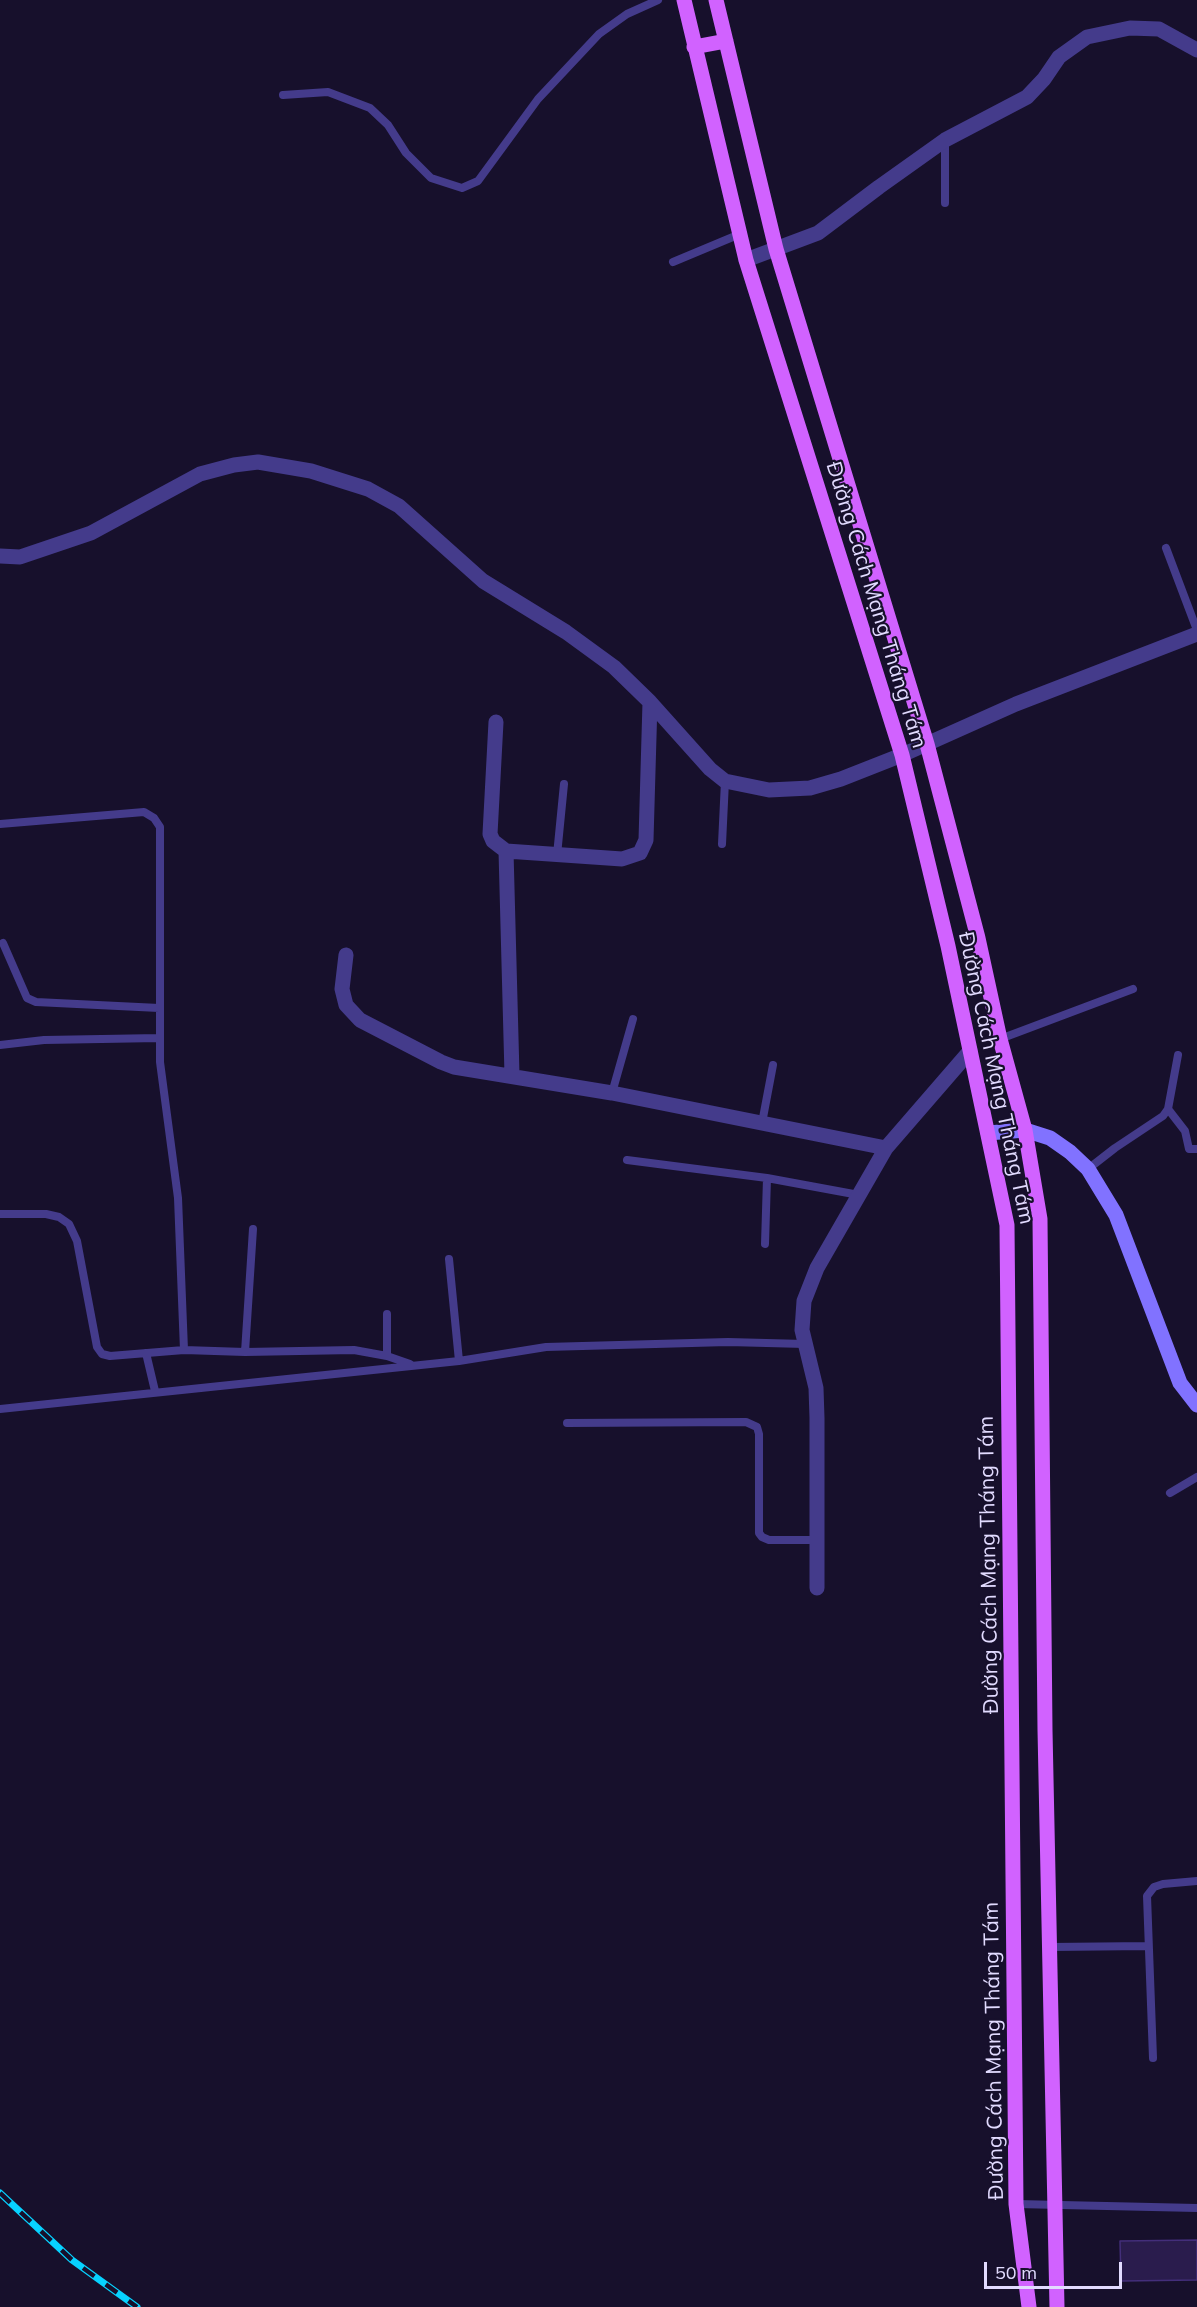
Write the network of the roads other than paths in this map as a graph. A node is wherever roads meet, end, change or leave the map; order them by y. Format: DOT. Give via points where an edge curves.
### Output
graph roads {
  1 [pos="658,0"];
  2 [pos="684,0"];
  3 [pos="716,0"];
  4 [pos="726,41"];
  5 [pos="694,47"];
  6 [pos="1197,50"];
  7 [pos="283,95"];
  8 [pos="945,140"];
  9 [pos="945,203"];
  10 [pos="740,234"];
  11 [pos="776,249"];
  12 [pos="746,260"];
  13 [pos="673,262"];
  14 [pos="1166,548"];
  15 [pos="0,556"];
  16 [pos="1197,632"];
  17 [pos="650,702"];
  18 [pos="496,722"];
  19 [pos="927,744"];
  20 [pos="902,755"];
  21 [pos="725,781"];
  22 [pos="564,784"];
  23 [pos="0,824"];
  24 [pos="722,844"];
  25 [pos="506,851"];
  26 [pos="557,855"];
  27 [pos="3,943"];
  28 [pos="346,955"];
  29 [pos="1133,989"];
  30 [pos="159,1008"];
  31 [pos="633,1019"];
  32 [pos="159,1038"];
  33 [pos="1000,1039"];
  34 [pos="0,1045"];
  35 [pos="970,1050"];
  36 [pos="1178,1055"];
  37 [pos="773,1065"];
  38 [pos="512,1075"];
  39 [pos="612,1093"];
  40 [pos="1168,1109"];
  41 [pos="762,1123"];
  42 [pos="1025,1130"];
  43 [pos="988,1133"];
  44 [pos="886,1148"];
  45 [pos="1197,1149"];
  46 [pos="627,1160"];
  47 [pos="1088,1169"];
  48 [pos="766,1178"];
  49 [pos="859,1196"];
  50 [pos="0,1214"];
  51 [pos="253,1229"];
  52 [pos="765,1244"];
  53 [pos="449,1260"];
  54 [pos="387,1314"];
  55 [pos="806,1344"];
  56 [pos="184,1350"];
  57 [pos="245,1352"];
  58 [pos="146,1353"];
  59 [pos="387,1356"];
  60 [pos="459,1360"];
  61 [pos="413,1365"];
  62 [pos="155,1391"];
  63 [pos="1197,1405"];
  64 [pos="0,1409"];
  65 [pos="567,1423"];
  66 [pos="1197,1477"];
  67 [pos="1170,1494"];
  68 [pos="817,1540"];
  69 [pos="817,1588"];
  70 [pos="1197,1881"];
  71 [pos="1148,1946"];
  72 [pos="1050,1947"];
  73 [pos="1153,2058"];
  74 [pos="1016,2204"];
  75 [pos="1053,2204"];
  76 [pos="1197,2208"];
  77 [pos="1029,2307"];
  78 [pos="1057,2307"];
  1 -- 7 [label="lane" via="627,14 599,34 538,99 478,181 462,188 431,178 370,108 328,92"];
  2 -- 5 [label="main road, Đường Cách Mạng Tháng Tám"];
  3 -- 4 [label="main road, Đường Cách Mạng Tháng Tám"];
  4 -- 5 [label="main road"];
  4 -- 11 [label="main road, Đường Cách Mạng Tháng Tám"];
  5 -- 10 [label="main road, Đường Cách Mạng Tháng Tám"];
  6 -- 8 [label="street" via="1159,29 1130,28 1087,37 1059,57 1027,97"];
  8 -- 9 [label="lane"];
  8 -- 11 [label="street" via="818,233"];
  10 -- 12 [label="main road, Đường Cách Mạng Tháng Tám"];
  10 -- 13 [label="lane"];
  11 -- 12 [label="street"];
  11 -- 19 [label="main road, Đường Cách Mạng Tháng Tám"];
  12 -- 20 [label="main road, Đường Cách Mạng Tháng Tám"];
  14 -- 16 [label="lane"];
  15 -- 17 [label="street" via="20,557 91,533 200,474 258,462 311,471 368,489 399,506 483,581 566,632 614,667"];
  16 -- 19 [label="street"];
  17 -- 21 [label="street"];
  17 -- 26 [label="street" via="646,840 640,853 622,859"];
  18 -- 25 [label="street" via="490,834"];
  19 -- 20 [label="street"];
  19 -- 33 [label="main road, Đường Cách Mạng Tháng Tám"];
  20 -- 21 [label="street" via="810,788 769,790"];
  20 -- 35 [label="main road, Đường Cách Mạng Tháng Tám"];
  21 -- 24 [label="lane"];
  22 -- 26 [label="lane"];
  23 -- 30 [label="lane" via="144,812 154,818 160,827"];
  25 -- 26 [label="street"];
  25 -- 38 [label="street"];
  27 -- 30 [label="lane" via="27,998 36,1002"];
  28 -- 38 [label="street" via="342,989 346,1005 360,1020 454,1067"];
  29 -- 33 [label="lane"];
  30 -- 32 [label="lane"];
  31 -- 39 [label="lane"];
  32 -- 34 [label="lane" via="44,1040"];
  32 -- 56 [label="lane" via="178,1198"];
  33 -- 42 [label="main road, Đường Cách Mạng Tháng Tám"];
  35 -- 43 [label="main road, Đường Cách Mạng Tháng Tám"];
  35 -- 44 [label="street"];
  36 -- 40 [label="lane"];
  37 -- 41 [label="lane"];
  38 -- 39 [label="street"];
  39 -- 41 [label="street"];
  40 -- 45 [label="lane" via="1185,1131 1189,1149"];
  40 -- 47 [label="lane"];
  41 -- 44 [label="street"];
  42 -- 43 [label="main road"];
  42 -- 47 [label="main road" via="1050,1138"];
  42 -- 72 [label="main road, Đường Cách Mạng Tháng Tám" via="1040,1219"];
  43 -- 74 [label="main road, Đường Cách Mạng Tháng Tám" via="1007,1225"];
  44 -- 49 [label="street"];
  46 -- 48 [label="lane"];
  47 -- 63 [label="main road" via="1116,1215 1180,1383"];
  48 -- 49 [label="lane"];
  48 -- 52 [label="lane"];
  49 -- 55 [label="street" via="817,1268 804,1301 802,1330"];
  50 -- 58 [label="lane" via="46,1214 69,1224 77,1241 97,1347 110,1356"];
  51 -- 57 [label="lane"];
  53 -- 60 [label="lane"];
  54 -- 59 [label="lane"];
  55 -- 60 [label="lane" via="546,1347"];
  55 -- 68 [label="street" via="816,1398"];
  56 -- 57 [label="lane"];
  56 -- 58 [label="lane"];
  57 -- 59 [label="lane" via="354,1350"];
  58 -- 62 [label="lane"];
  59 -- 61 [label="lane"];
  60 -- 61 [label="lane"];
  61 -- 62 [label="lane"];
  62 -- 64 [label="lane"];
  65 -- 68 [label="lane" via="746,1422 757,1426 759,1533 769,1540"];
  66 -- 67 [label="lane"];
  68 -- 69 [label="street"];
  70 -- 71 [label="lane" via="1163,1884 1147,1896"];
  71 -- 72 [label="lane"];
  71 -- 73 [label="lane"];
  72 -- 75 [label="main road, Đường Cách Mạng Tháng Tám"];
  74 -- 75 [label="lane"];
  74 -- 77 [label="main road, Đường Cách Mạng Tháng Tám"];
  75 -- 76 [label="lane"];
  75 -- 78 [label="main road, Đường Cách Mạng Tháng Tám"];
}
